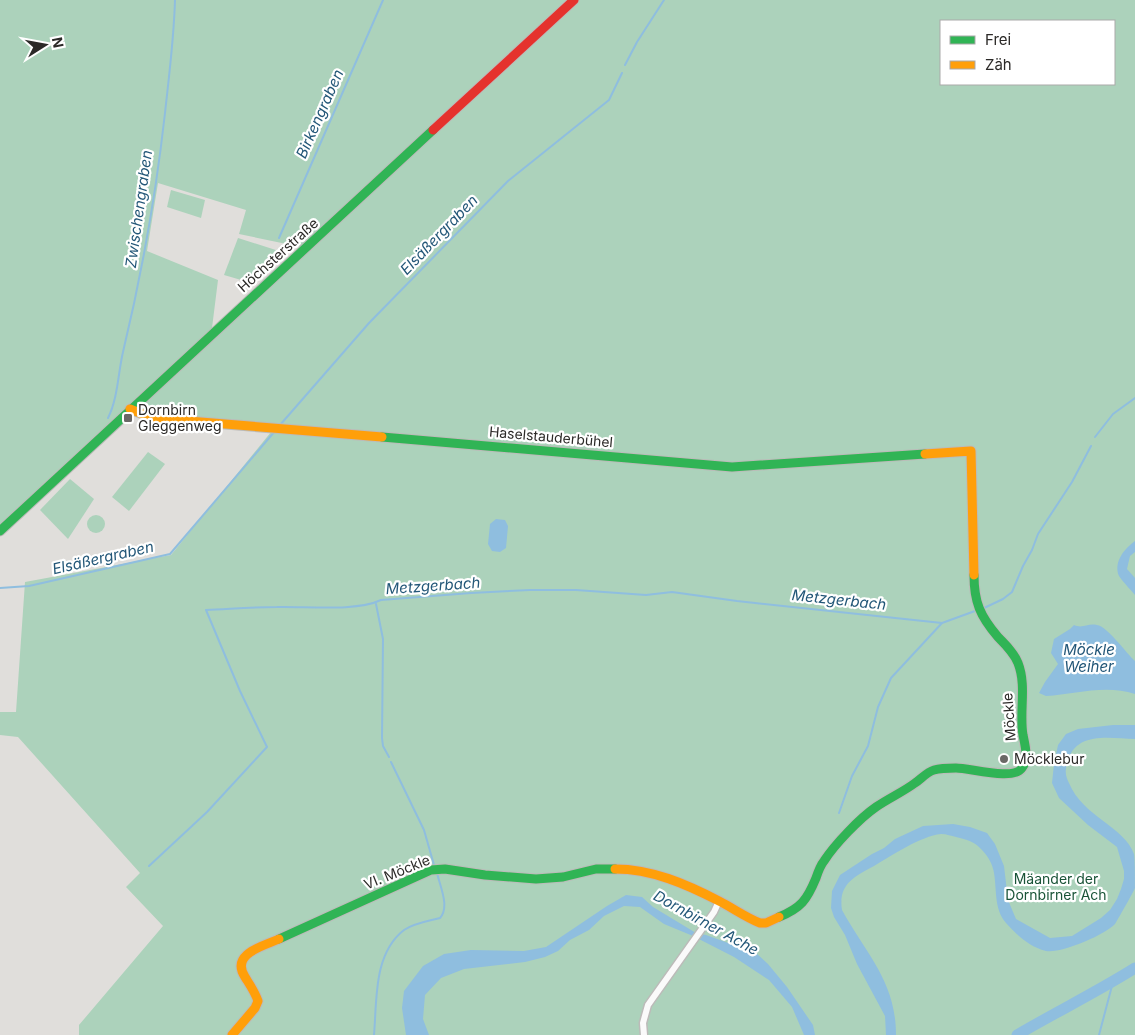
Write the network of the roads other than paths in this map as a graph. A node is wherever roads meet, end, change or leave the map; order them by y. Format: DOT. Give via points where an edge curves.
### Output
graph roads {
  1 [pos="574,0"];
  2 [pos="130,410"];
  3 [pos="971,451"];
  4 [pos="0,531"];
  5 [pos="719,901"];
  6 [pos="232,1035"];
  7 [pos="644,1035"];
  1 -- 2 [label="street, Höchsterstraße"];
  2 -- 3 [label="street, Haselstauderbühel" via="150,417 176,420 732,467"];
  2 -- 4 [label="street, Höchsterstraße"];
  3 -- 5 [label="street, Möckle" via="974,595 986,622 1020,666 1026,750 1021,771 1014,774 958,768 931,771 876,807 854,826 822,863 804,902 776,920 757,922"];
  5 -- 6 [label="street, VI. Möckle" via="671,879 634,869 596,869 536,879 431,870 242,958 241,971 258,1002 257,1008 239,1023"];
  5 -- 7 [label="street" via="648,1006 643,1023"];
}
